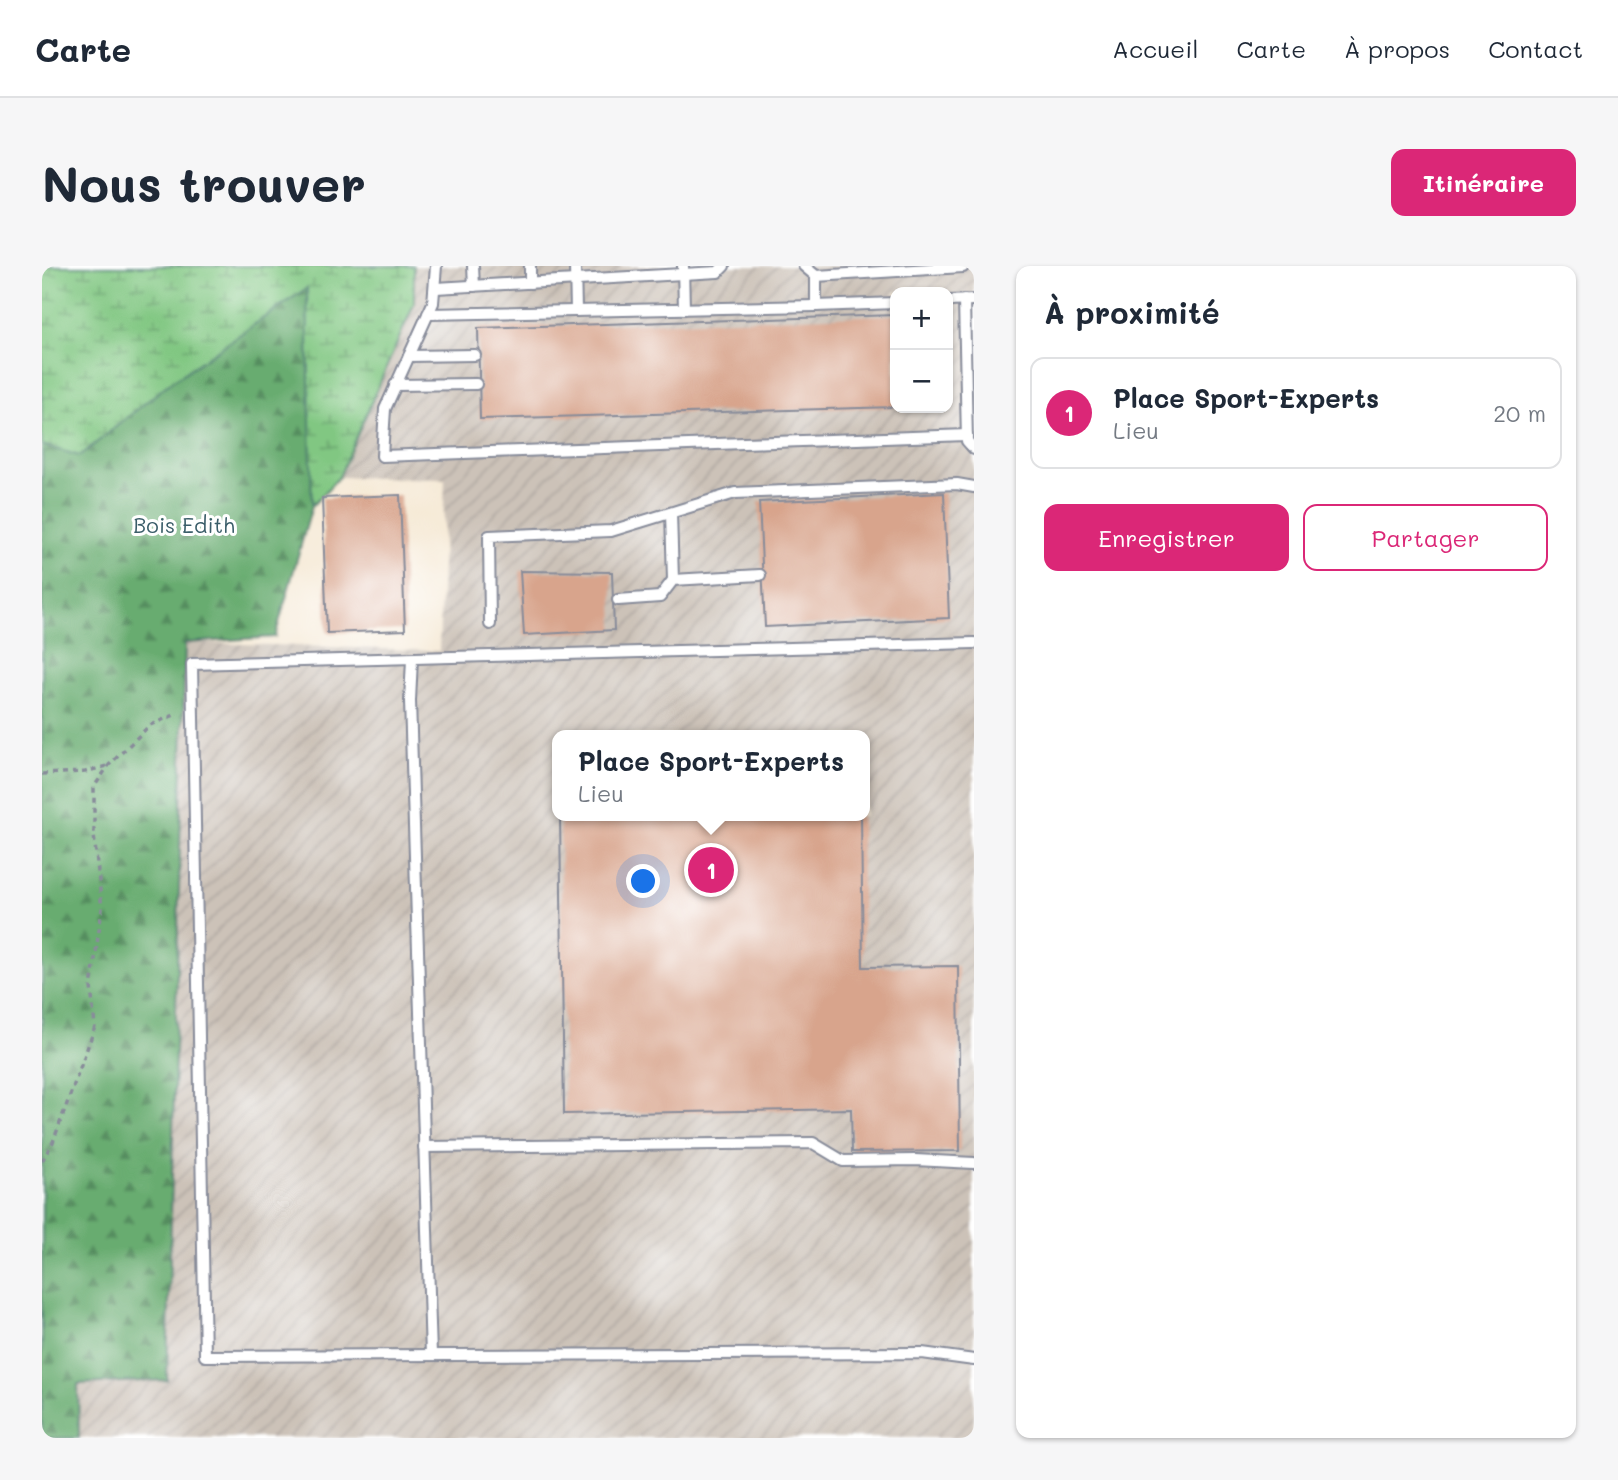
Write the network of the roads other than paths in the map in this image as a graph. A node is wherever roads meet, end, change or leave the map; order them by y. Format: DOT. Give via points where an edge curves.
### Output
graph roads {
  1 [pos="436,266"];
  2 [pos="473,266"];
  3 [pos="530,266"];
  4 [pos="575,266"];
  5 [pos="724,266"];
  6 [pos="804,266"];
  7 [pos="963,266"];
  8 [pos="974,266"];
  9 [pos="683,270"];
  10 [pos="622,272"];
  11 [pos="816,276"];
  12 [pos="576,281"];
  13 [pos="530,283"];
  14 [pos="474,286"];
  15 [pos="436,288"];
  16 [pos="969,300"];
  17 [pos="890,303"];
  18 [pos="816,306"];
  19 [pos="684,309"];
  20 [pos="576,311"];
  21 [pos="428,314"];
  22 [pos="475,355"];
  23 [pos="409,356"];
  24 [pos="476,384"];
  25 [pos="396,385"];
  26 [pos="967,435"];
  27 [pos="974,449"];
  28 [pos="974,487"];
  29 [pos="671,513"];
  30 [pos="760,575"];
  31 [pos="673,580"];
  32 [pos="618,600"];
  33 [pos="490,624"];
  34 [pos="974,643"];
  35 [pos="412,659"];
  36 [pos="424,1147"];
  37 [pos="974,1163"];
  38 [pos="431,1355"];
  39 [pos="974,1360"];
  1 -- 15 [label="lane"];
  2 -- 14 [label="lane"];
  3 -- 13 [label="lane"];
  4 -- 12 [label="lane"];
  5 -- 9 [label="lane" via="718,272"];
  6 -- 11 [label="lane"];
  7 -- 8 [label="lane"];
  7 -- 11 [label="lane"];
  9 -- 10 [label="lane"];
  9 -- 19 [label="lane"];
  10 -- 12 [label="lane"];
  11 -- 18 [label="lane"];
  12 -- 13 [label="lane"];
  12 -- 20 [label="lane"];
  13 -- 14 [label="lane"];
  14 -- 15 [label="lane"];
  15 -- 21 [label="lane"];
  16 -- 26 [label="lane"];
  17 -- 18 [label="lane"];
  18 -- 19 [label="lane"];
  19 -- 20 [label="lane"];
  20 -- 21 [label="lane"];
  21 -- 23 [label="lane"];
  22 -- 23 [label="lane"];
  23 -- 25 [label="lane"];
  24 -- 25 [label="lane"];
  25 -- 26 [label="lane" via="385,409 382,456"];
  26 -- 27 [label="lane"];
  28 -- 29 [label="lane" via="735,493"];
  29 -- 31 [label="lane"];
  29 -- 33 [label="lane" via="611,531 489,536"];
  30 -- 31 [label="lane"];
  31 -- 32 [label="lane" via="660,597"];
  34 -- 35 [label="lane"];
  35 -- 36 [label="lane"];
  35 -- 38 [label="lane" via="192,664 205,1356"];
  36 -- 37 [label="lane" via="813,1143 843,1161"];
  36 -- 38 [label="lane"];
  38 -- 39 [label="lane" via="922,1353"];
}
